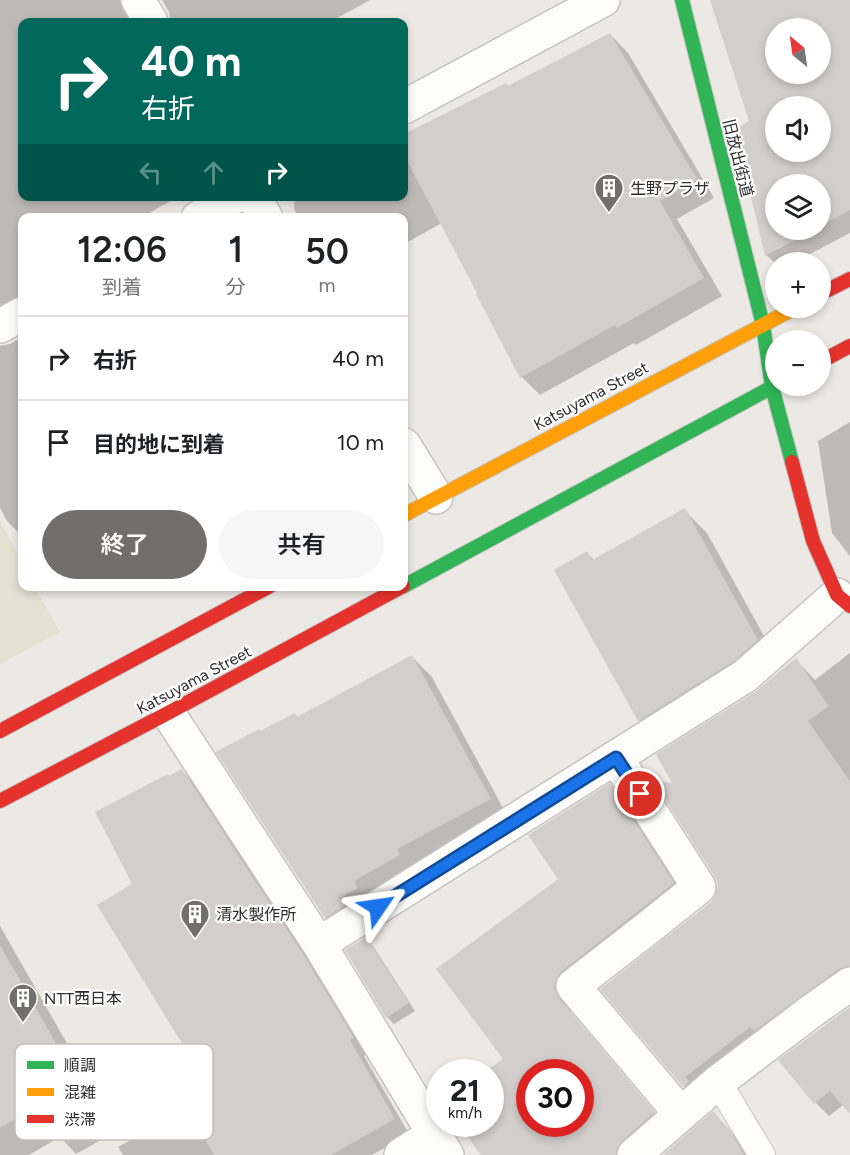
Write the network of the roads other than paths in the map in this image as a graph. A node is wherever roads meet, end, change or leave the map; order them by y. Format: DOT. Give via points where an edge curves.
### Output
graph roads {
  1 [pos="138,0"];
  2 [pos="603,0"];
  3 [pos="682,0"];
  4 [pos="149,18"];
  5 [pos="408,105"];
  6 [pos="227,201"];
  7 [pos="207,213"];
  8 [pos="850,279"];
  9 [pos="831,288"];
  10 [pos="18,316"];
  11 [pos="774,318"];
  12 [pos="762,324"];
  13 [pos="0,326"];
  14 [pos="765,340"];
  15 [pos="850,346"];
  16 [pos="831,356"];
  17 [pos="765,391"];
  18 [pos="777,396"];
  19 [pos="408,452"];
  20 [pos="436,497"];
  21 [pos="408,513"];
  22 [pos="408,583"];
  23 [pos="261,591"];
  24 [pos="394,591"];
  25 [pos="843,600"];
  26 [pos="168,713"];
  27 [pos="0,731"];
  28 [pos="616,758"];
  29 [pos="0,801"];
  30 [pos="319,944"];
  31 [pos="850,984"];
  32 [pos="718,1082"];
  33 [pos="681,1114"];
  34 [pos="441,1144"];
  35 [pos="400,1155"];
  36 [pos="634,1155"];
  37 [pos="762,1155"];
  1 -- 4 [label="street"];
  2 -- 5 [label="street"];
  3 -- 12 [label="main road, 旧放出街道"];
  6 -- 7 [label="street"];
  8 -- 9 [label="main road"];
  10 -- 13 [label="street"];
  11 -- 12 [label="main road, Katsuyama Street"];
  12 -- 14 [label="main road, 旧放出街道"];
  12 -- 20 [label="main road, Katsuyama Street"];
  15 -- 16 [label="main road"];
  17 -- 22 [label="main road, Katsuyama Street"];
  18 -- 25 [label="main road" via="813,541"];
  19 -- 20 [label="street"];
  20 -- 21 [label="main road, Katsuyama Street"];
  23 -- 27 [label="main road"];
  24 -- 26 [label="main road, Katsuyama Street"];
  25 -- 28 [label="street" via="745,676"];
  26 -- 29 [label="main road, Katsuyama Street"];
  26 -- 30 [label="street"];
  28 -- 30 [label="street"];
  28 -- 33 [label="street" via="699,887 573,986"];
  30 -- 34 [label="street"];
  31 -- 32 [label="street"];
  32 -- 33 [label="street"];
  32 -- 37 [label="lane"];
  33 -- 36 [label="street"];
  34 -- 35 [label="street"];
}
